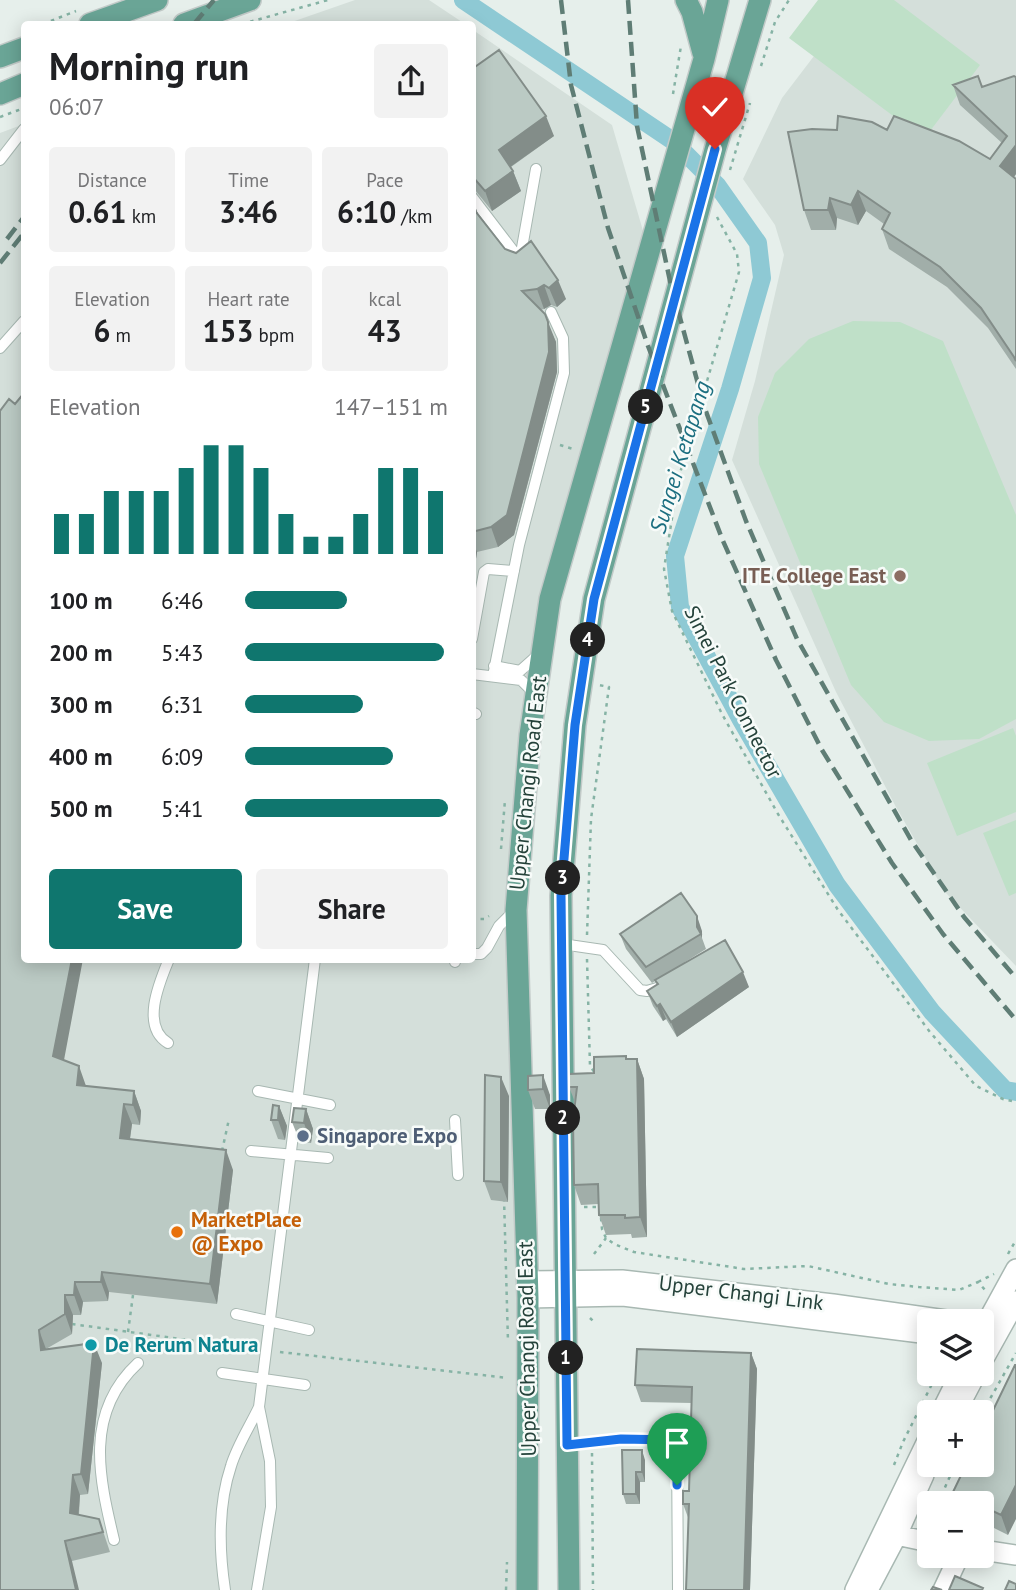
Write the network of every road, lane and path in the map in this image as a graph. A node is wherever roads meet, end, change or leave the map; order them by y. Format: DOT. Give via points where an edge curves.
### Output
graph roads {
  1 [pos="157,0"];
  2 [pos="250,0"];
  3 [pos="328,0"];
  4 [pos="686,0"];
  5 [pos="718,0"];
  6 [pos="789,0"];
  7 [pos="761,6"];
  8 [pos="98,21"];
  9 [pos="192,21"];
  10 [pos="253,21"];
  11 [pos="682,39"];
  12 [pos="21,49"];
  13 [pos="0,57"];
  14 [pos="704,59"];
  15 [pos="760,71"];
  16 [pos="21,85"];
  17 [pos="0,93"];
  18 [pos="672,103"];
  19 [pos="750,103"];
  20 [pos="21,108"];
  21 [pos="0,117"];
  22 [pos="21,133"];
  23 [pos="0,160"];
  24 [pos="733,161"];
  25 [pos="537,169"];
  26 [pos="476,202"];
  27 [pos="708,214"];
  28 [pos="551,312"];
  29 [pos="21,324"];
  30 [pos="0,348"];
  31 [pos="554,444"];
  32 [pos="573,449"];
  33 [pos="514,570"];
  34 [pos="476,617"];
  35 [pos="542,651"];
  36 [pos="494,671"];
  37 [pos="476,673"];
  38 [pos="582,683"];
  39 [pos="536,694"];
  40 [pos="516,909"];
  41 [pos="490,915"];
  42 [pos="476,919"];
  43 [pos="562,943"];
  44 [pos="586,946"];
  45 [pos="476,954"];
  46 [pos="167,963"];
  47 [pos="315,963"];
  48 [pos="666,983"];
  49 [pos="168,1042"];
  50 [pos="600,1081"];
  51 [pos="258,1091"];
  52 [pos="298,1098"];
  53 [pos="1016,1102"];
  54 [pos="330,1105"];
  55 [pos="229,1119"];
  56 [pos="455,1120"];
  57 [pos="251,1151"];
  58 [pos="290,1153"];
  59 [pos="220,1158"];
  60 [pos="328,1158"];
  61 [pos="458,1175"];
  62 [pos="504,1191"];
  63 [pos="602,1208"];
  64 [pos="606,1238"];
  65 [pos="594,1254"];
  66 [pos="1016,1269"];
  67 [pos="566,1287"];
  68 [pos="528,1289"];
  69 [pos="988,1293"];
  70 [pos="133,1295"];
  71 [pos="1016,1301"];
  72 [pos="236,1314"];
  73 [pos="917,1316"];
  74 [pos="590,1318"];
  75 [pos="270,1321"];
  76 [pos="994,1322"];
  77 [pos="595,1323"];
  78 [pos="65,1324"];
  79 [pos="309,1330"];
  80 [pos="128,1332"];
  81 [pos="994,1332"];
  82 [pos="917,1333"];
  83 [pos="508,1346"];
  84 [pos="265,1350"];
  85 [pos="1016,1353"];
  86 [pos="138,1363"];
  87 [pos="508,1369"];
  88 [pos="222,1373"];
  89 [pos="262,1380"];
  90 [pos="305,1385"];
  91 [pos="989,1400"];
  92 [pos="259,1407"];
  93 [pos="592,1441"];
  94 [pos="567,1445"];
  95 [pos="917,1467"];
  96 [pos="922,1477"];
  97 [pos="893,1527"];
  98 [pos="917,1529"];
  99 [pos="917,1537"];
  100 [pos="114,1540"];
  101 [pos="508,1551"];
  102 [pos="994,1552"];
  103 [pos="1016,1555"];
  104 [pos="953,1568"];
  105 [pos="225,1590"];
  106 [pos="257,1590"];
  107 [pos="506,1590"];
  108 [pos="527,1590"];
  109 [pos="569,1590"];
  110 [pos="593,1590"];
  111 [pos="678,1590"];
  112 [pos="855,1590"];
  113 [pos="868,1590"];
  114 [pos="943,1590"];
  1 -- 8 [label="main road"];
  2 -- 9 [label="main road"];
  3 -- 10 [label="path"];
  4 -- 14 [label="main road"];
  5 -- 14 [label="main road, Upper Changi Road East"];
  6 -- 15 [label="path" via="775,22"];
  7 -- 27 [label="main road, Upper Changi Road East" via="715,149"];
  11 -- 18 [label="path"];
  12 -- 13 [label="main road"];
  14 -- 35 [label="main road, Upper Changi Road East" via="550,599"];
  16 -- 17 [label="main road"];
  19 -- 24 [label="path"];
  20 -- 21 [label="path"];
  22 -- 23 [label="lane"];
  25 -- 26 [label="lane" via="521,262"];
  27 -- 38 [label="main road, Upper Changi Road East" via="594,599"];
  27 -- 53 [label="path, Simei Park Connector" via="737,254 739,272 678,480 664,569 672,611 722,714 838,909 976,1086"];
  28 -- 33 [label="lane" via="563,338 564,373"];
  29 -- 30 [label="lane"];
  31 -- 32 [label="path"];
  33 -- 34 [label="lane" via="484,572"];
  33 -- 36 [label="lane"];
  35 -- 36 [label="lane" via="520,671"];
  35 -- 39 [label="main road, Upper Changi Road East"];
  36 -- 37 [label="lane"];
  36 -- 39 [label="lane" via="521,680"];
  38 -- 43 [label="main road, Upper Changi Road East" via="561,895"];
  38 -- 44 [label="path" via="609,687 592,819"];
  39 -- 40 [label="main road, Upper Changi Road East"];
  40 -- 45 [label="lane" via="487,948"];
  40 -- 68 [label="main road, Upper Changi Road East"];
  41 -- 42 [label="path"];
  43 -- 44 [label="lane"];
  43 -- 67 [label="main road, Upper Changi Road East"];
  44 -- 48 [label="lane" via="603,950 640,990"];
  44 -- 50 [label="path" via="590,1066"];
  46 -- 49 [label="lane" via="154,1011 157,1031"];
  47 -- 52 [label="lane"];
  51 -- 52 [label="lane"];
  52 -- 54 [label="lane"];
  52 -- 58 [label="lane"];
  55 -- 59 [label="path"];
  56 -- 61 [label="lane"];
  57 -- 58 [label="lane"];
  58 -- 60 [label="lane"];
  58 -- 75 [label="lane"];
  62 -- 83 [label="path"];
  63 -- 64 [label="path"];
  64 -- 65 [label="path"];
  64 -- 69 [label="path" via="634,1252 744,1269 808,1266 889,1284 959,1290 978,1282"];
  66 -- 76 [label="street"];
  67 -- 68 [label="street, Upper Changi Link"];
  67 -- 73 [label="street, Upper Changi Link" via="635,1281"];
  67 -- 82 [label="street, Upper Changi Link"];
  67 -- 94 [label="main road, Upper Changi Road East"];
  68 -- 108 [label="main road, Upper Changi Road East"];
  70 -- 80 [label="path"];
  71 -- 81 [label="street"];
  72 -- 75 [label="lane"];
  74 -- 77 [label="path"];
  75 -- 79 [label="lane"];
  75 -- 84 [label="lane"];
  78 -- 80 [label="path"];
  80 -- 84 [label="path"];
  84 -- 87 [label="path" via="508,1378"];
  84 -- 89 [label="lane"];
  85 -- 91 [label="path"];
  86 -- 100 [label="lane" via="124,1376 107,1406 98,1452"];
  88 -- 89 [label="lane"];
  89 -- 90 [label="lane"];
  89 -- 92 [label="lane"];
  92 -- 105 [label="lane" via="230,1466 220,1542"];
  92 -- 106 [label="lane" via="270,1461 271,1507"];
  93 -- 94 [label="lane"];
  93 -- 110 [label="path"];
  93 -- 111 [label="lane" via="668,1438 677,1445"];
  94 -- 109 [label="main road, Upper Changi Road East"];
  95 -- 97 [label="street"];
  96 -- 97 [label="street"];
  97 -- 98 [label="street"];
  97 -- 99 [label="street"];
  97 -- 112 [label="street"];
  97 -- 113 [label="street"];
  101 -- 107 [label="path"];
  102 -- 103 [label="street"];
  104 -- 114 [label="street"];
}
